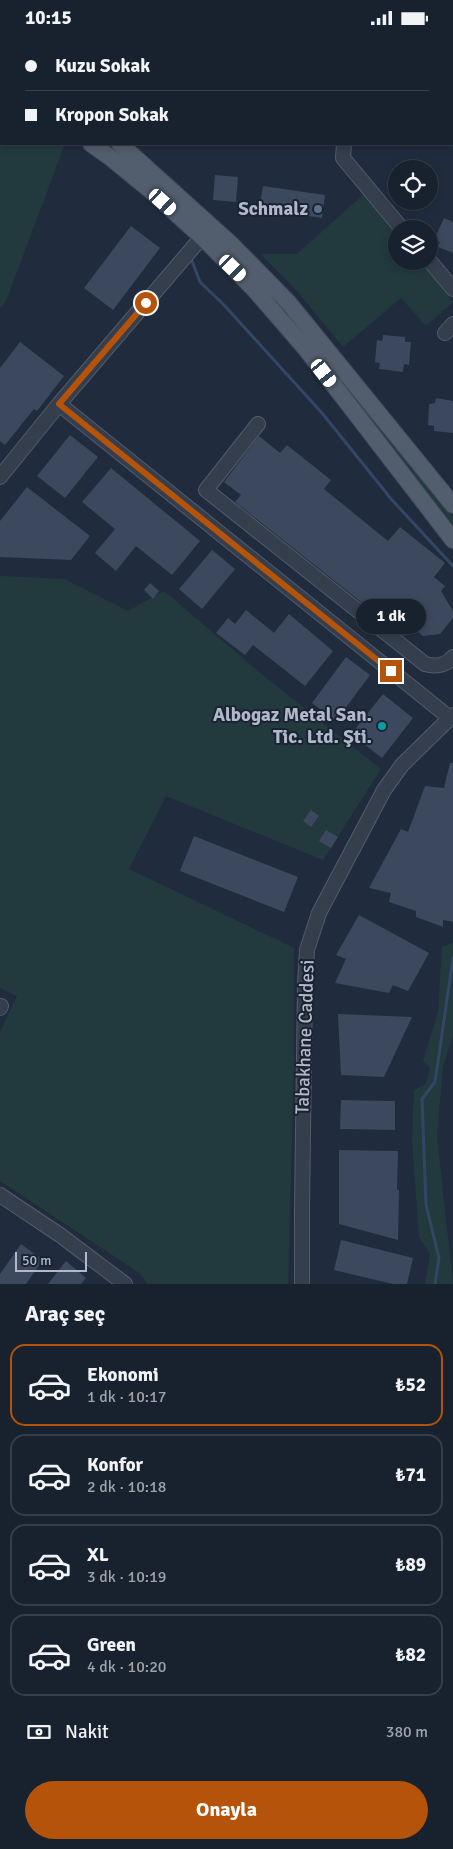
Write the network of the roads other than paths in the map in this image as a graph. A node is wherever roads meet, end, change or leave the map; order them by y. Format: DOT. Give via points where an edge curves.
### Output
graph roads {
  1 [pos="92,145"];
  2 [pos="121,145"];
  3 [pos="344,145"];
  4 [pos="395,220"];
  5 [pos="202,237"];
  6 [pos="437,270"];
  7 [pos="453,289"];
  8 [pos="59,404"];
  9 [pos="258,424"];
  10 [pos="0,477"];
  11 [pos="453,505"];
  12 [pos="453,540"];
  13 [pos="453,657"];
  14 [pos="452,716"];
  15 [pos="0,1195"];
  16 [pos="125,1284"];
  17 [pos="302,1284"];
  1 -- 5 [label="main road" via="150,190"];
  2 -- 11 [label="main road" via="232,245 288,302"];
  3 -- 4 [label="street" via="343,158"];
  5 -- 8 [label="street"];
  5 -- 12 [label="main road" via="279,317"];
  6 -- 7 [label="street"];
  8 -- 10 [label="street"];
  8 -- 14 [label="street"];
  9 -- 13 [label="street" via="206,490 425,664 436,667"];
  14 -- 17 [label="street, Tabakhane Caddesi" via="402,765 384,790 319,913 307,950"];
  15 -- 16 [label="street"];
}
